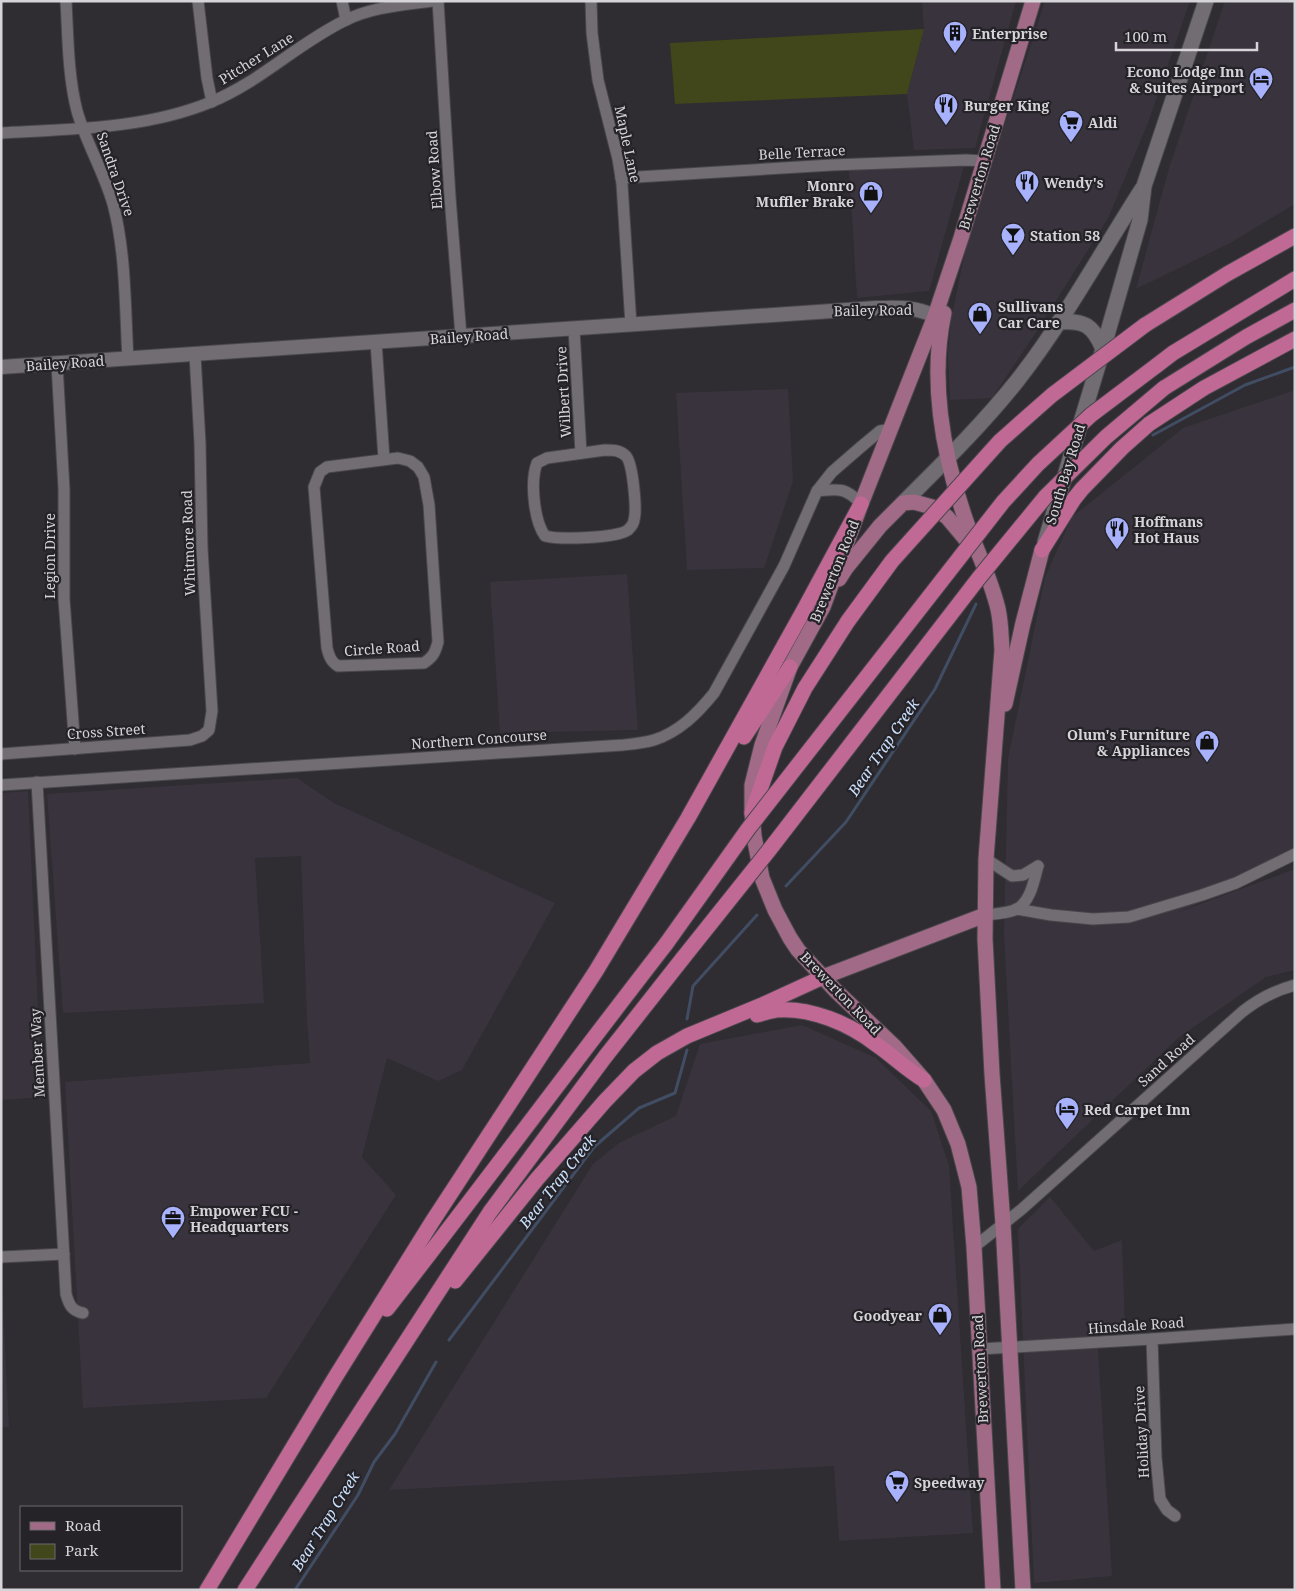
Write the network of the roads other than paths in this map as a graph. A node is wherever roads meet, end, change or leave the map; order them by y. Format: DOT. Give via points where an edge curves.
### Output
graph roads {
  1 [pos="66,1"];
  2 [pos="198,1"];
  3 [pos="342,1"];
  4 [pos="433,1"];
  5 [pos="438,1"];
  6 [pos="591,1"];
  7 [pos="1033,1"];
  8 [pos="1206,1"];
  9 [pos="346,20"];
  10 [pos="212,102"];
  11 [pos="84,128"];
  12 [pos="1,133"];
  13 [pos="984,161"];
  14 [pos="621,178"];
  15 [pos="1144,186"];
  16 [pos="1295,236"];
  17 [pos="961,238"];
  18 [pos="1295,279"];
  19 [pos="1295,310"];
  20 [pos="936,316"];
  21 [pos="1059,322"];
  22 [pos="631,325"];
  23 [pos="574,329"];
  24 [pos="940,332"];
  25 [pos="461,336"];
  26 [pos="1295,339"];
  27 [pos="376,342"];
  28 [pos="1103,349"];
  29 [pos="195,355"];
  30 [pos="128,359"];
  31 [pos="57,364"];
  32 [pos="1,367"];
  33 [pos="892,429"];
  34 [pos="581,453"];
  35 [pos="384,459"];
  36 [pos="948,459"];
  37 [pos="817,491"];
  38 [pos="902,503"];
  39 [pos="861,504"];
  40 [pos="1042,550"];
  41 [pos="980,557"];
  42 [pos="823,607"];
  43 [pos="790,667"];
  44 [pos="209,730"];
  45 [pos="75,748"];
  46 [pos="1,754"];
  47 [pos="992,765"];
  48 [pos="37,782"];
  49 [pos="1,785"];
  50 [pos="752,813"];
  51 [pos="688,818"];
  52 [pos="1295,854"];
  53 [pos="986,859"];
  54 [pos="1016,909"];
  55 [pos="985,915"];
  56 [pos="824,977"];
  57 [pos="1295,985"];
  58 [pos="717,1024"];
  59 [pos="924,1080"];
  60 [pos="1003,1224"];
  61 [pos="974,1247"];
  62 [pos="64,1254"];
  63 [pos="1,1257"];
  64 [pos="83,1313"];
  65 [pos="1295,1329"];
  66 [pos="1152,1339"];
  67 [pos="404,1345"];
  68 [pos="1009,1348"];
  69 [pos="980,1349"];
  70 [pos="336,1376"];
  71 [pos="1176,1516"];
  72 [pos="207,1590"];
  73 [pos="245,1590"];
  74 [pos="993,1590"];
  75 [pos="1023,1590"];
  1 -- 11 [label="street, Sandra Drive" via="74,94"];
  2 -- 10 [label="street"];
  3 -- 9 [label="street"];
  4 -- 9 [label="street, Pitcher Lane" via="371,11"];
  5 -- 25 [label="street, Elbow Road"];
  6 -- 14 [label="street, Maple Lane" via="598,80"];
  7 -- 13 [label="main road, Brewerton Road"];
  8 -- 15 [label="main road, South Bay Road"];
  9 -- 10 [label="street, Pitcher Lane" via="255,79"];
  10 -- 11 [label="street, Pitcher Lane" via="157,119"];
  11 -- 12 [label="street, Pitcher Lane"];
  11 -- 30 [label="street, Sandra Drive" via="104,176 118,227"];
  13 -- 14 [label="street, Belle Terrace" via="832,165"];
  13 -- 17 [label="main road, Brewerton Road"];
  14 -- 22 [label="street, Maple Lane"];
  15 -- 21 [label="main road, South Bay Road"];
  15 -- 28 [label="main road, South Bay Road" via="1140,220"];
  16 -- 50 [label="highway, bridge" via="1145,325 1052,395 1000,441 892,561 848,621 805,688 775,747"];
  17 -- 20 [label="main road, Brewerton Road"];
  17 -- 24 [label="main road, Brewerton Road"];
  18 -- 70 [label="highway, bridge" via="1181,348 1091,415 1003,502 748,829 666,944"];
  19 -- 67 [label="highway, bridge" via="1164,388 1106,437 1046,496 605,1057 490,1212"];
  20 -- 22 [label="street, Bailey Road" via="912,308 876,308"];
  20 -- 24 [label="main road"];
  20 -- 33 [label="main road, Brewerton Road"];
  21 -- 28 [label="main road" via="1079,322 1090,327 1098,335"];
  21 -- 36 [label="main road, South Bay Road" via="1000,402"];
  22 -- 23 [label="street, Bailey Road"];
  23 -- 25 [label="street, Bailey Road"];
  23 -- 34 [label="street, Wilbert Drive"];
  24 -- 36 [label="main road, Brewerton Road" via="939,390"];
  25 -- 27 [label="street, Bailey Road"];
  26 -- 40 [label="highway" via="1204,388 1149,424 1082,489"];
  27 -- 29 [label="street, Bailey Road"];
  27 -- 35 [label="street"];
  28 -- 40 [label="main road, South Bay Road"];
  29 -- 30 [label="street, Bailey Road"];
  29 -- 44 [label="street, Whitmore Road" via="212,711"];
  30 -- 31 [label="street, Bailey Road"];
  31 -- 32 [label="street, Bailey Road"];
  31 -- 45 [label="street, Legion Drive" via="64,489 64,608"];
  33 -- 37 [label="street, Northern Concourse" via="880,431 832,472"];
  33 -- 39 [label="main road, Brewerton Road"];
  34 -- 34 [label="street, Wilbert Drive" via="616,450 627,458 634,494 634,520 629,529 616,535 556,539 545,536 540,529 535,500 534,471 537,462"];
  35 -- 35 [label="street, Circle Road" via="410,461 424,477 429,505 438,642 432,658 424,663 338,666 333,663 327,648 314,487 320,472 326,467"];
  36 -- 38 [label="main road, South Bay Road"];
  36 -- 41 [label="main road, Brewerton Road" via="963,513"];
  37 -- 39 [label="street" via="836,489 848,492"];
  37 -- 48 [label="street, Northern Concourse" via="783,568 714,693 677,730 653,741"];
  38 -- 41 [label="main road" via="914,502 947,517"];
  38 -- 42 [label="main road, South Bay Road" via="846,568"];
  39 -- 42 [label="main road, Brewerton Road"];
  39 -- 51 [label="highway"];
  40 -- 47 [label="main road, South Bay Road"];
  41 -- 47 [label="main road, Brewerton Road" via="1001,623 1002,650"];
  42 -- 43 [label="main road, Brewerton Road"];
  43 -- 50 [label="main road, Brewerton Road" via="762,745 752,785"];
  43 -- 51 [label="highway"];
  44 -- 45 [label="street, Cross Street" via="190,740"];
  45 -- 46 [label="street, Cross Street"];
  47 -- 53 [label="main road, Brewerton Road"];
  48 -- 49 [label="street, Northern Concourse"];
  48 -- 62 [label="street, Member Way"];
  50 -- 56 [label="main road, Brewerton Road" via="756,853 775,910 798,950"];
  51 -- 70 [label="highway" via="596,971"];
  52 -- 54 [label="street" via="1202,896 1129,917 1089,919"];
  53 -- 54 [label="street" via="1012,876 1023,875 1038,866 1032,889"];
  53 -- 55 [label="main road, Brewerton Road"];
  54 -- 55 [label="street"];
  55 -- 56 [label="main road"];
  55 -- 60 [label="main road, Brewerton Road"];
  56 -- 58 [label="highway"];
  56 -- 59 [label="main road, Brewerton Road"];
  57 -- 60 [label="street, Sand Road" via="1251,1005"];
  58 -- 59 [label="highway" via="776,1010 803,1011 847,1026"];
  58 -- 67 [label="highway" via="687,1036 634,1071 537,1179"];
  59 -- 61 [label="main road, Brewerton Road" via="944,1110 958,1144 969,1186"];
  60 -- 61 [label="street, Sand Road"];
  60 -- 68 [label="main road, Brewerton Road"];
  61 -- 69 [label="main road, Brewerton Road"];
  62 -- 63 [label="street"];
  62 -- 64 [label="street, Member Way" via="69,1305"];
  65 -- 66 [label="street, Hinsdale Road"];
  66 -- 68 [label="street, Hinsdale Road"];
  66 -- 71 [label="street, Holiday Drive" via="1160,1499"];
  67 -- 73 [label="highway"];
  68 -- 69 [label="street, Hinsdale Road"];
  68 -- 75 [label="main road, Brewerton Road"];
  69 -- 74 [label="main road, Brewerton Road"];
  70 -- 72 [label="highway"];
}
